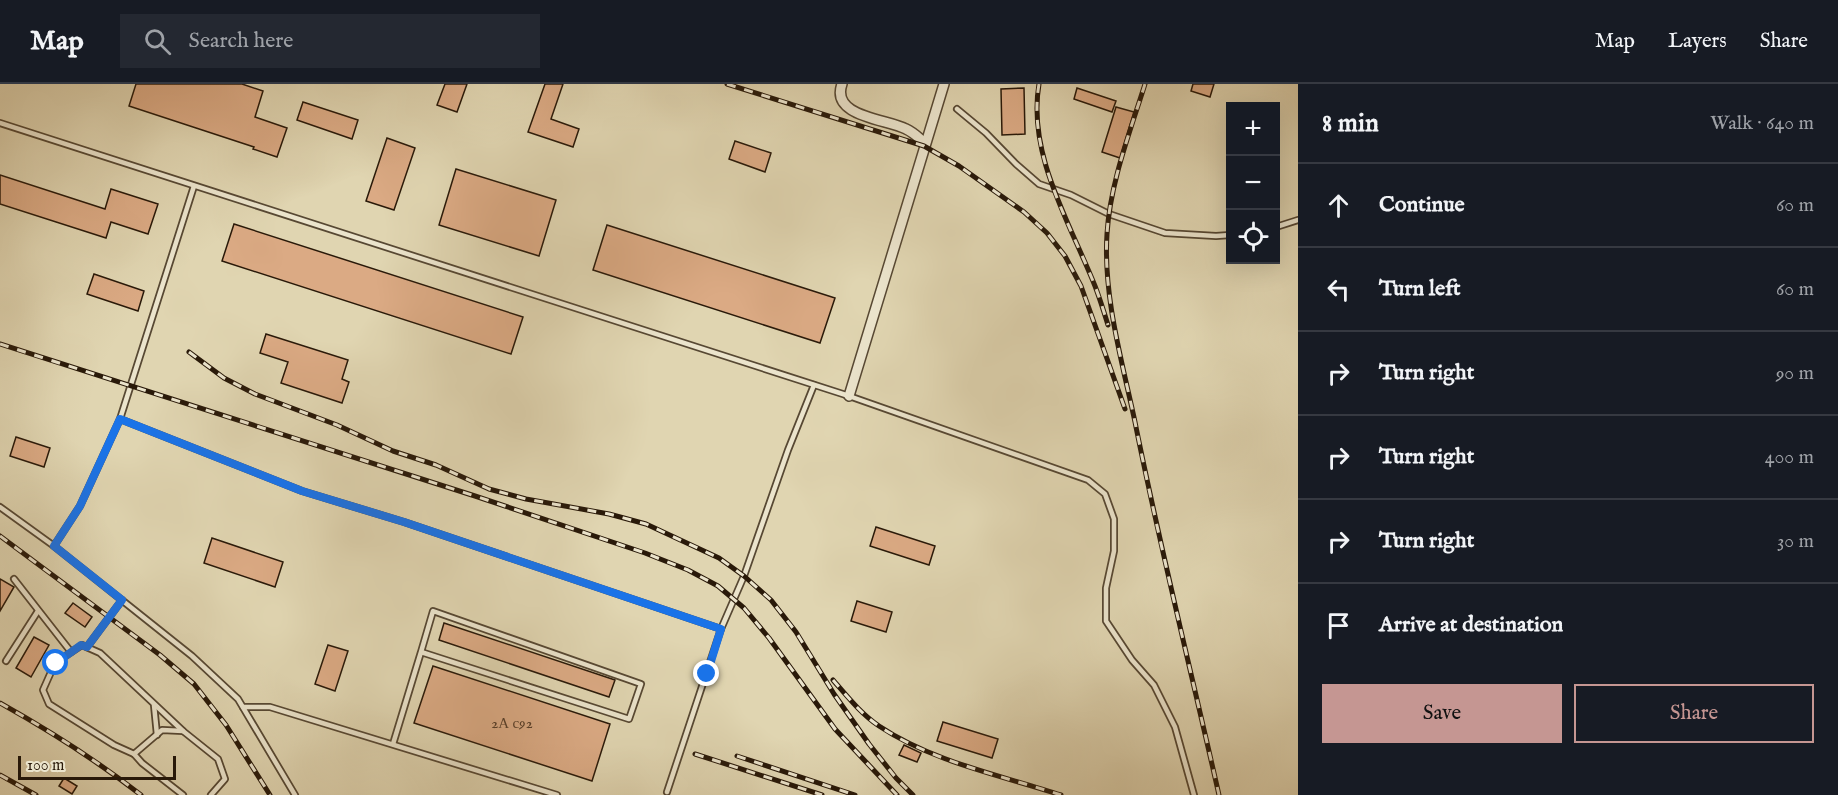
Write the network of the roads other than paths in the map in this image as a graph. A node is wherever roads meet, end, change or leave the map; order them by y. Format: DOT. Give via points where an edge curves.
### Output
graph roads {
  1 [pos="842,84"];
  2 [pos="944,84"];
  3 [pos="957,109"];
  4 [pos="0,123"];
  5 [pos="925,143"];
  6 [pos="194,186"];
  7 [pos="1298,220"];
  8 [pos="1280,225"];
  9 [pos="1226,235"];
  10 [pos="814,385"];
  11 [pos="849,396"];
  12 [pos="120,419"];
  13 [pos="0,507"];
  14 [pos="54,546"];
  15 [pos="14,579"];
  16 [pos="122,600"];
  17 [pos="38,611"];
  18 [pos="721,629"];
  19 [pos="87,647"];
  20 [pos="71,652"];
  21 [pos="421,652"];
  22 [pos="6,661"];
  23 [pos="154,704"];
  24 [pos="243,707"];
  25 [pos="183,731"];
  26 [pos="157,735"];
  27 [pos="393,744"];
  28 [pos="134,754"];
  29 [pos="667,792"];
  30 [pos="183,795"];
  31 [pos="211,795"];
  32 [pos="295,795"];
  33 [pos="557,795"];
  34 [pos="1194,795"];
  1 -- 5 [label="street" via="841,100 853,111 907,129"];
  2 -- 5 [label="street"];
  3 -- 9 [label="lane" via="1039,184 1165,233"];
  4 -- 6 [label="lane"];
  5 -- 11 [label="street"];
  6 -- 10 [label="lane"];
  6 -- 12 [label="lane"];
  7 -- 8 [label="lane"];
  10 -- 11 [label="lane"];
  10 -- 18 [label="lane"];
  11 -- 34 [label="lane" via="1088,480 1105,494 1114,519 1106,621 1154,685 1175,727"];
  12 -- 14 [label="lane" via="80,506"];
  12 -- 18 [label="lane" via="302,491"];
  13 -- 14 [label="lane"];
  14 -- 16 [label="lane"];
  15 -- 17 [label="lane"];
  16 -- 19 [label="lane"];
  16 -- 24 [label="lane" via="192,657"];
  17 -- 20 [label="lane"];
  17 -- 22 [label="lane"];
  18 -- 29 [label="lane"];
  19 -- 20 [label="lane" via="81,645"];
  19 -- 23 [label="lane" via="100,653"];
  20 -- 28 [label="lane" via="56,663 43,690 49,704"];
  21 -- 21 [label="lane" via="629,719 641,684 433,611"];
  21 -- 27 [label="lane"];
  23 -- 25 [label="lane"];
  23 -- 26 [label="lane"];
  24 -- 27 [label="lane" via="270,707"];
  24 -- 32 [label="lane"];
  25 -- 26 [label="lane" via="162,730"];
  25 -- 31 [label="lane" via="218,759 225,779"];
  26 -- 28 [label="lane"];
  27 -- 33 [label="lane"];
  28 -- 30 [label="lane"];
}
